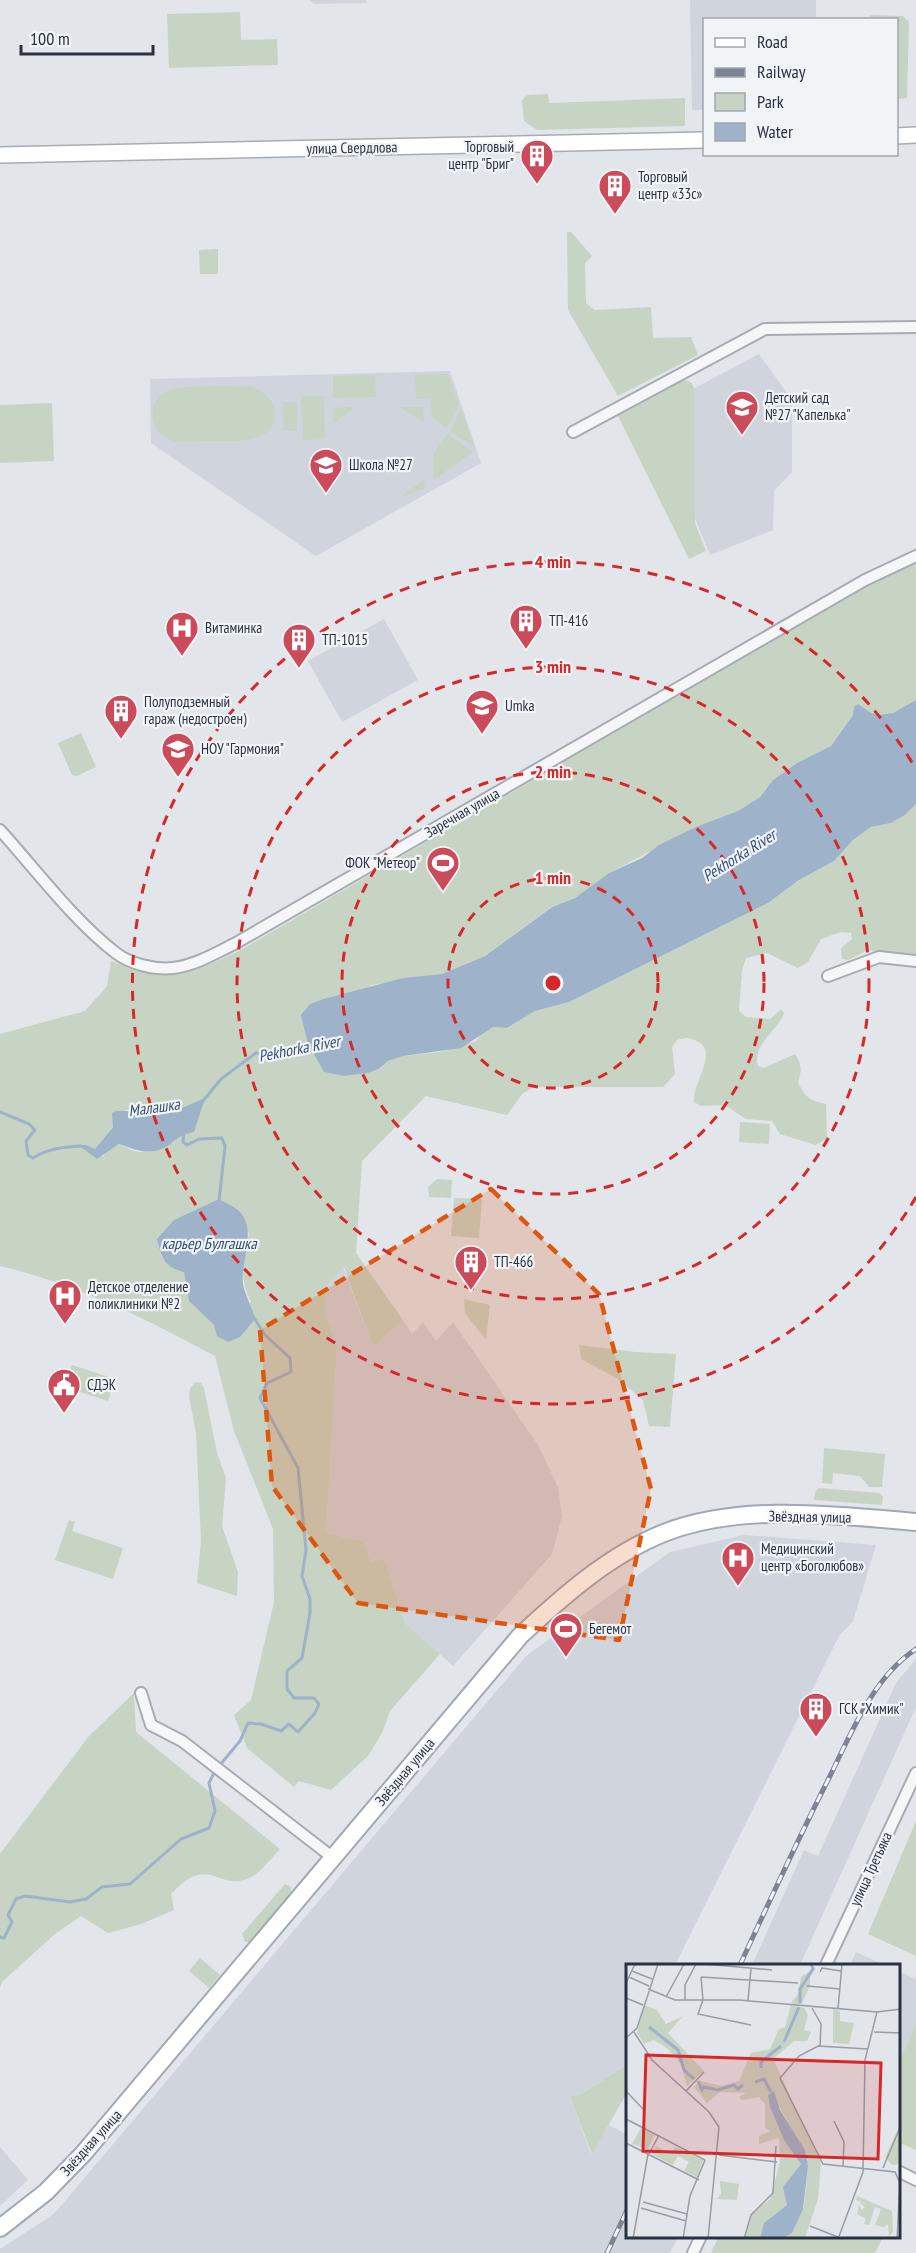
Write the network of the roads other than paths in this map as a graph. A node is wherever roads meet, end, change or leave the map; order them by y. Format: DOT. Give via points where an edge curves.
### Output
graph roads {
  1 [pos="916,135"];
  2 [pos="898,136"];
  3 [pos="703,140"];
  4 [pos="0,155"];
  5 [pos="916,327"];
  6 [pos="573,432"];
  7 [pos="916,556"];
  8 [pos="0,830"];
  9 [pos="916,961"];
  10 [pos="828,976"];
  11 [pos="916,1522"];
  12 [pos="141,1693"];
  13 [pos="916,1773"];
  14 [pos="332,1857"];
  15 [pos="826,1964"];
  16 [pos="901,2172"];
  17 [pos="916,2180"];
  18 [pos="0,2228"];
  19 [pos="700,2238"];
  20 [pos="693,2253"];
  1 -- 2 [label="main road"];
  3 -- 4 [label="main road, улица Свердлова"];
  5 -- 6 [label="street" via="765,329"];
  7 -- 8 [label="street, Заречная улица" via="865,580 201,961 171,968 143,965 117,954"];
  9 -- 10 [label="street" via="879,957"];
  11 -- 14 [label="main road, Звёздная улица" via="811,1514 740,1517 679,1529 634,1548 595,1571 520,1636"];
  12 -- 14 [label="street" via="151,1725 182,1741"];
  13 -- 15 [label="street, улица Третьяка"];
  14 -- 18 [label="main road, Звёздная улица" via="83,2154 46,2192"];
  16 -- 17 [label="street"];
  19 -- 20 [label="street"];
}
